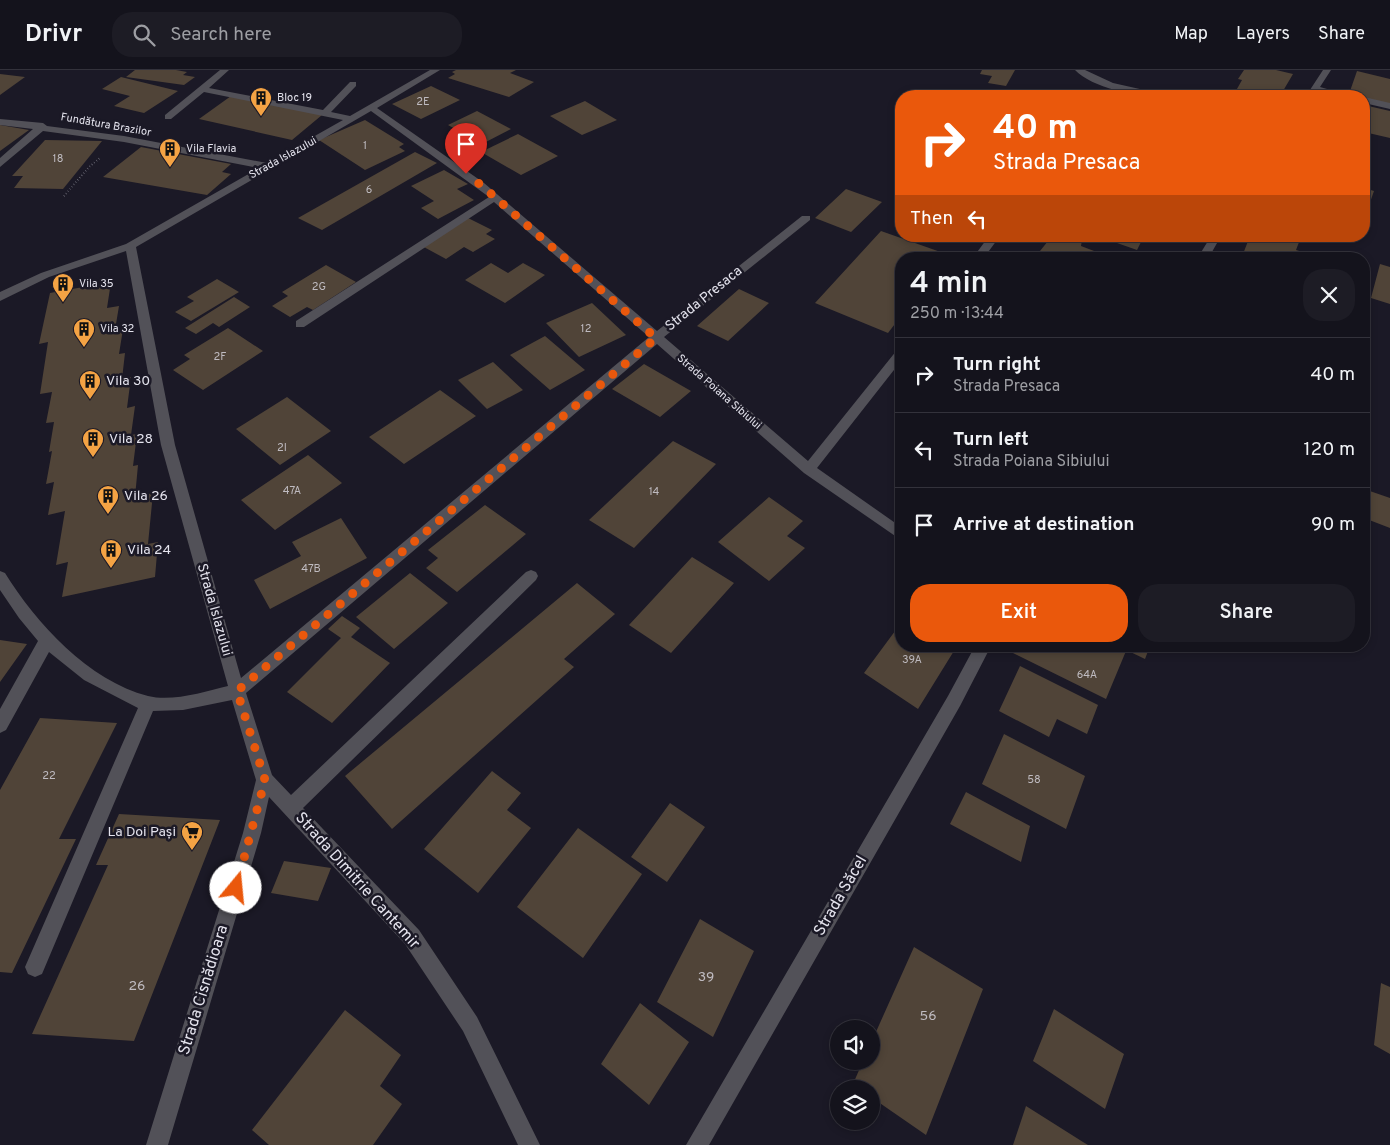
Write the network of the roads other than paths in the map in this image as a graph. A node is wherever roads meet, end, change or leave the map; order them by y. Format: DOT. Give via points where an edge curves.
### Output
graph roads {
  1 [pos="225,70"];
  2 [pos="436,70"];
  3 [pos="1079,70"];
  4 [pos="1327,70"];
  5 [pos="352,84"];
  6 [pos="203,88"];
  7 [pos="1120,88"];
  8 [pos="1315,88"];
  9 [pos="1132,90"];
  10 [pos="1323,90"];
  11 [pos="1370,101"];
  12 [pos="1390,106"];
  13 [pos="372,108"];
  14 [pos="325,113"];
  15 [pos="168,117"];
  16 [pos="353,119"];
  17 [pos="0,122"];
  18 [pos="43,126"];
  19 [pos="0,164"];
  20 [pos="266,166"];
  21 [pos="495,197"];
  22 [pos="806,218"];
  23 [pos="990,242"];
  24 [pos="130,246"];
  25 [pos="982,252"];
  26 [pos="0,297"];
  27 [pos="300,324"];
  28 [pos="656,338"];
  29 [pos="895,360"];
  30 [pos="809,468"];
  31 [pos="895,530"];
  32 [pos="530,576"];
  33 [pos="0,577"];
  34 [pos="47,640"];
  35 [pos="980,652"];
  36 [pos="237,691"];
  37 [pos="148,704"];
  38 [pos="0,725"];
  39 [pos="265,780"];
  40 [pos="290,808"];
  41 [pos="35,967"];
  42 [pos="157,1145"];
  43 [pos="528,1145"];
  44 [pos="697,1145"];
  1 -- 6 [label="street"];
  2 -- 13 [label="street, Strada Islazului"];
  3 -- 7 [label="street"];
  4 -- 8 [label="street"];
  5 -- 14 [label="street"];
  6 -- 14 [label="street"];
  6 -- 15 [label="street"];
  7 -- 9 [label="street"];
  8 -- 10 [label="street"];
  11 -- 12 [label="street"];
  13 -- 16 [label="street, Strada Islazului"];
  13 -- 21 [label="street, Strada Poiana Sibiului"];
  14 -- 16 [label="street"];
  16 -- 20 [label="street, Strada Islazului"];
  17 -- 18 [label="street, Fundătura Brazilor"];
  18 -- 19 [label="street"];
  18 -- 20 [label="street, Fundătura Brazilor"];
  20 -- 24 [label="street, Strada Islazului"];
  21 -- 27 [label="street"];
  21 -- 28 [label="street, Strada Poiana Sibiului"];
  22 -- 28 [label="street, Strada Presaca"];
  23 -- 25 [label="street"];
  24 -- 26 [label="street, Strada Islazului" via="45,275"];
  24 -- 36 [label="street, Strada Islazului" via="168,445"];
  28 -- 30 [label="street, Strada Poiana Sibiului"];
  28 -- 36 [label="street, Strada Presaca"];
  29 -- 30 [label="street"];
  30 -- 31 [label="street, Strada Poiana Sibiului"];
  32 -- 40 [label="street"];
  33 -- 34 [label="street"];
  34 -- 37 [label="street" via="70,662 117,691"];
  34 -- 38 [label="street"];
  35 -- 44 [label="street, Strada Săcel"];
  36 -- 37 [label="street" via="185,703"];
  36 -- 39 [label="street"];
  37 -- 41 [label="street"];
  39 -- 40 [label="street, Strada Dimitrie Cantemir"];
  39 -- 42 [label="street, Strada Cisnădioara" via="252,833"];
  40 -- 43 [label="street, Strada Dimitrie Cantemir" via="412,937 470,1024"];
}
